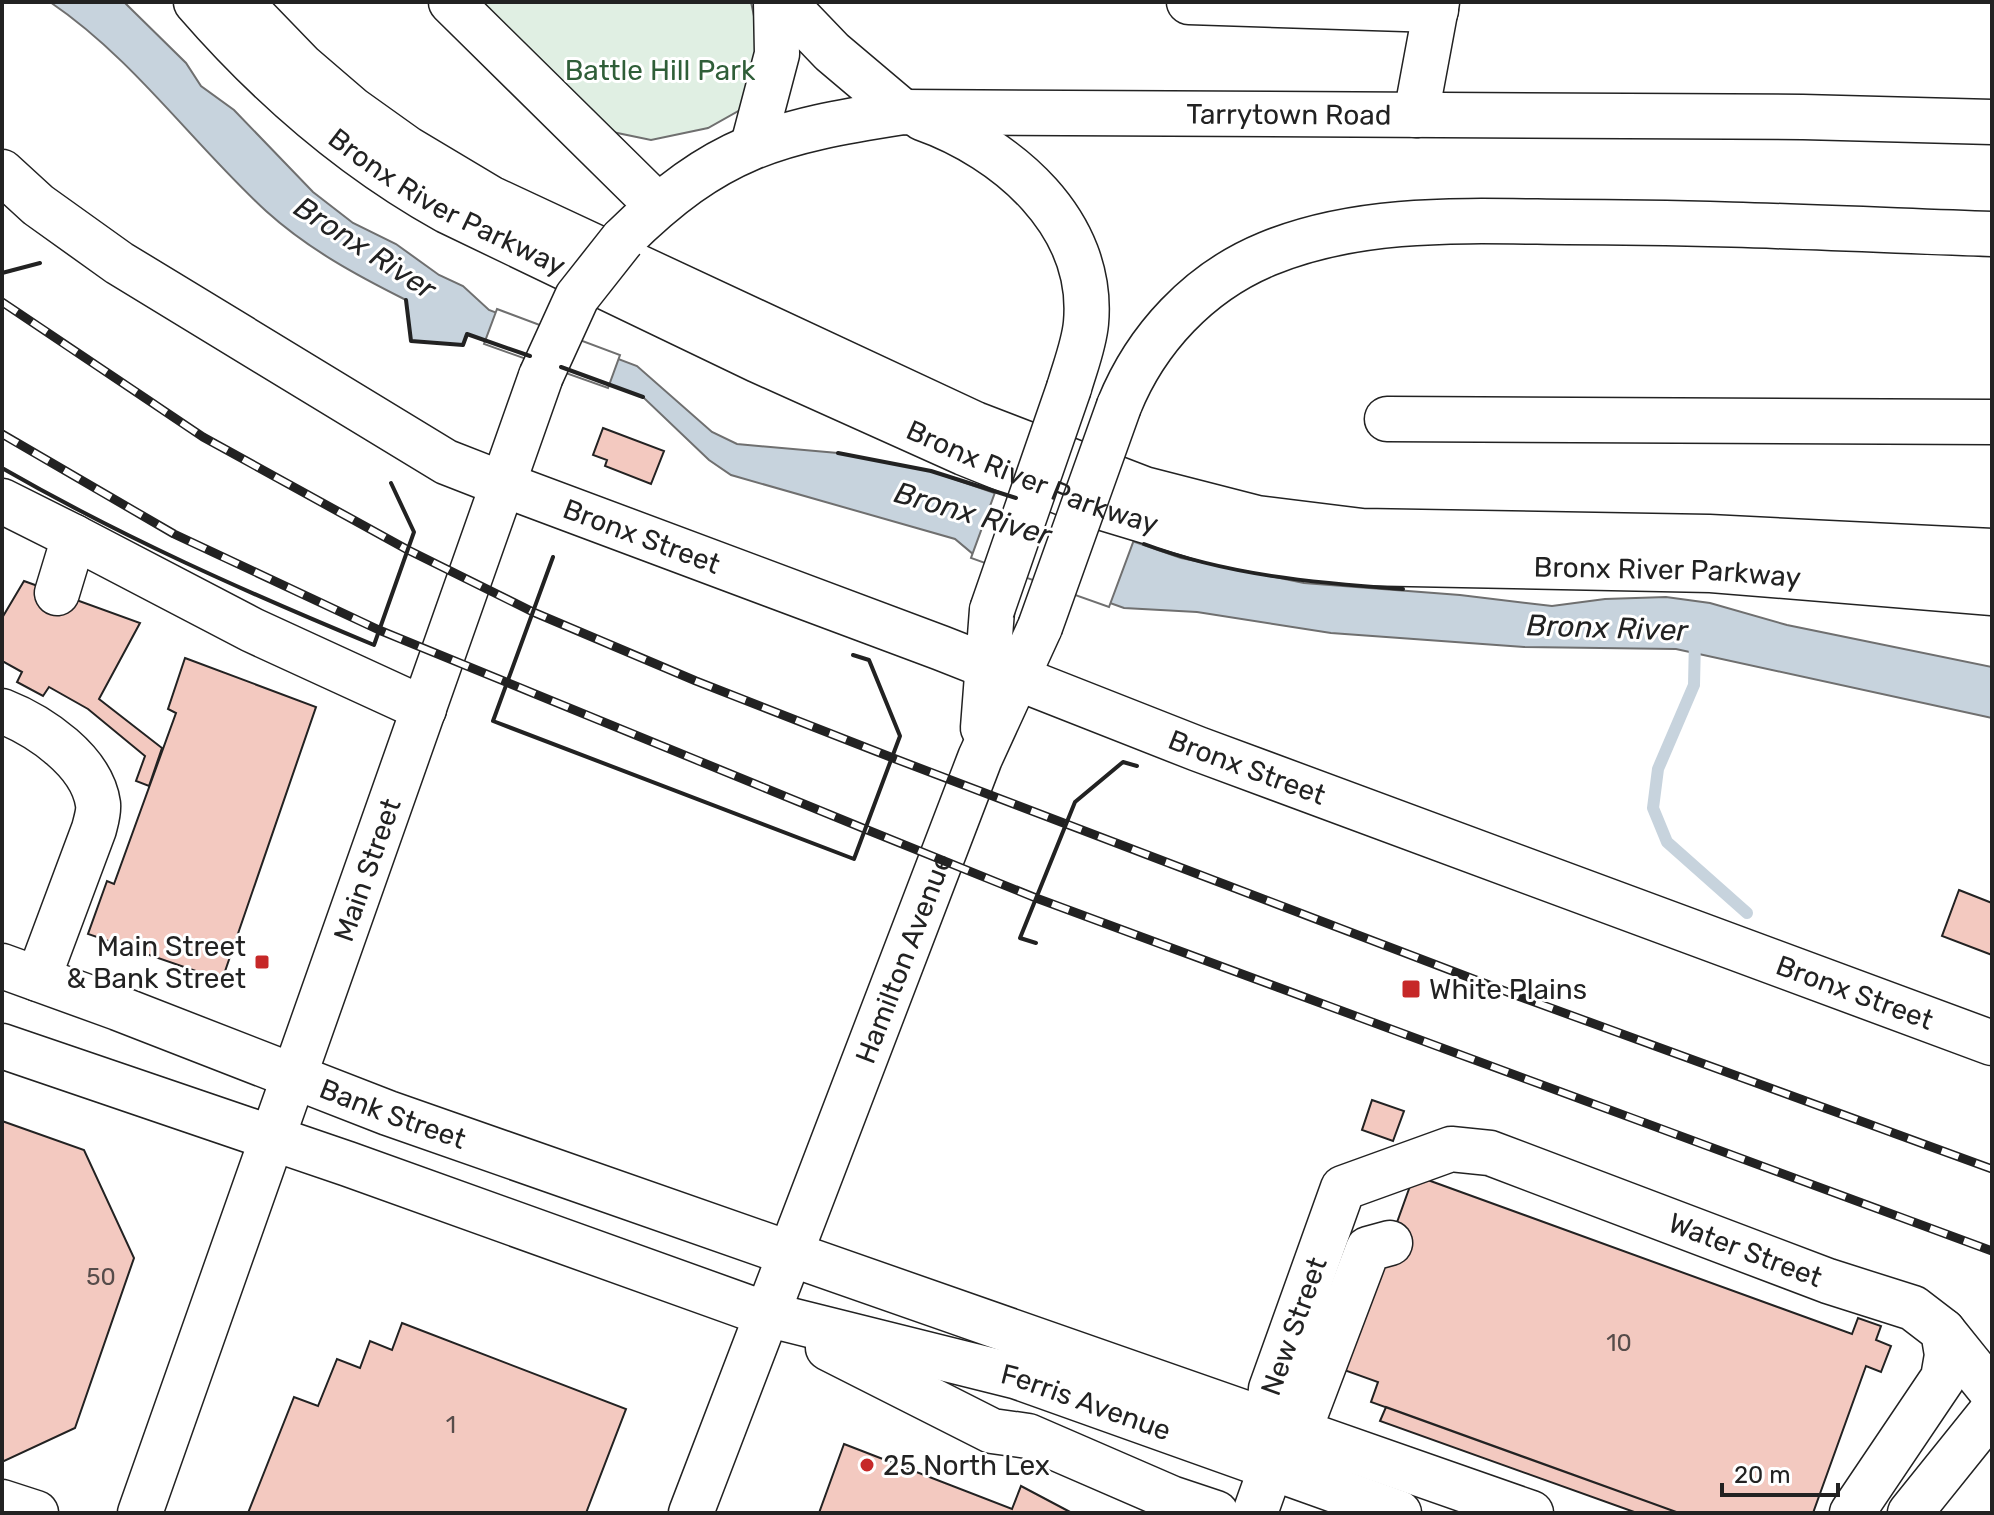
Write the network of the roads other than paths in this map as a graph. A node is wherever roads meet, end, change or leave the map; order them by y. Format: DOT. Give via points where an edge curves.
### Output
graph roads {
  1 [pos="196,2"];
  2 [pos="240,2"];
  3 [pos="451,2"];
  4 [pos="776,2"];
  5 [pos="784,2"];
  6 [pos="1189,2"];
  7 [pos="1436,6"];
  8 [pos="903,112"];
  9 [pos="1416,115"];
  10 [pos="1992,122"];
  11 [pos="753,145"];
  12 [pos="2,172"];
  13 [pos="658,206"];
  14 [pos="1992,234"];
  15 [pos="622,240"];
  16 [pos="1387,419"];
  17 [pos="1992,422"];
  18 [pos="505,485"];
  19 [pos="2,501"];
  20 [pos="74,537"];
  21 [pos="1992,551"];
  22 [pos="57,593"];
  23 [pos="1992,593"];
  24 [pos="1003,671"];
  25 [pos="424,709"];
  26 [pos="2,711"];
  27 [pos="20,973"];
  28 [pos="1992,1043"];
  29 [pos="2,1046"];
  30 [pos="293,1077"];
  31 [pos="270,1137"];
  32 [pos="1343,1188"];
  33 [pos="1325,1236"];
  34 [pos="789,1253"];
  35 [pos="766,1314"];
  36 [pos="1943,1331"];
  37 [pos="1992,1392"];
  38 [pos="1992,1411"];
  39 [pos="1281,1427"];
  40 [pos="1271,1468"];
  41 [pos="2,1502"];
  42 [pos="36,1513"];
  43 [pos="140,1513"];
  44 [pos="691,1513"];
  45 [pos="1216,1513"];
  46 [pos="1255,1513"];
  47 [pos="1399,1513"];
  48 [pos="1531,1513"];
  49 [pos="1852,1513"];
  50 [pos="1910,1513"];
  1 -- 23 [label="main road, Bronx River Parkway" via="334,137 447,211 910,430 1134,519 1219,543 1323,560 1711,570"];
  2 -- 21 [label="main road, Bronx River Parkway" via="352,109 490,198 950,413 1144,489 1257,518 1362,531 1695,536"];
  3 -- 13 [label="main road"];
  4 -- 11 [label="main road" via="777,54"];
  5 -- 8 [label="main road" via="832,52"];
  6 -- 7 [label="main road"];
  7 -- 9 [label="main road"];
  8 -- 9 [label="main road, Tarrytown Road"];
  8 -- 11 [label="main road, Tarrytown Road" via="829,123"];
  8 -- 24 [label="main road, bridge" via="965,136 1033,186 1063,224 1086,303 1086,324 1069,388 992,610"];
  9 -- 10 [label="main road, Tarrytown Road"];
  11 -- 13 [label="main road, Tarrytown Road" via="720,160"];
  12 -- 18 [label="main road, Bronx Street" via="119,263 446,462"];
  13 -- 15 [label="main road, Tarrytown Road"];
  14 -- 24 [label="main road, Hamilton Avenue, bridge" via="1565,222 1410,224 1334,233 1264,255 1199,295 1148,348 1119,406 1040,627"];
  15 -- 18 [label="main road, Main Street, bridge" via="577,297 541,376"];
  16 -- 17 [label="main road"];
  18 -- 24 [label="main road, Bronx Street"];
  18 -- 25 [label="main road, Main Street"];
  19 -- 20 [label="main road"];
  20 -- 22 [label="main road"];
  20 -- 25 [label="main road" via="252,630"];
  24 -- 28 [label="main road, Bronx Street" via="1198,749"];
  24 -- 34 [label="main road, Hamilton Avenue" via="980,758"];
  25 -- 30 [label="main road, Main Street"];
  26 -- 27 [label="main road" via="75,758 99,806 94,829"];
  27 -- 30 [label="main road, Bank Street"];
  29 -- 31 [label="main road"];
  30 -- 31 [label="main road, Main Street"];
  30 -- 34 [label="main road, Bank Street"];
  31 -- 35 [label="main road"];
  31 -- 43 [label="main road, Main Street"];
  32 -- 33 [label="main road, New Street"];
  32 -- 36 [label="main road, Water Street" via="1451,1149 1490,1153 1913,1308"];
  33 -- 39 [label="main road, New Street" via="1271,1389"];
  33 -- 39 [label="main road, New Street" via="1376,1216 1394,1232 1368,1249 1307,1410"];
  34 -- 35 [label="main road, Hamilton Avenue"];
  34 -- 39 [label="main road, Bank Street"];
  35 -- 40 [label="main road, Ferris Avenue" via="1018,1377"];
  35 -- 44 [label="main road, Hamilton Avenue"];
  35 -- 45 [label="main road" via="992,1431 1028,1436"];
  36 -- 37 [label="main road, Water Street"];
  36 -- 49 [label="main road" via="1943,1378"];
  38 -- 50 [label="main road"];
  39 -- 40 [label="main road, New Street"];
  39 -- 48 [label="main road, Bank Street"];
  40 -- 46 [label="main road, New Street"];
  40 -- 47 [label="main road, Ferris Avenue"];
  41 -- 42 [label="main road"];
}
